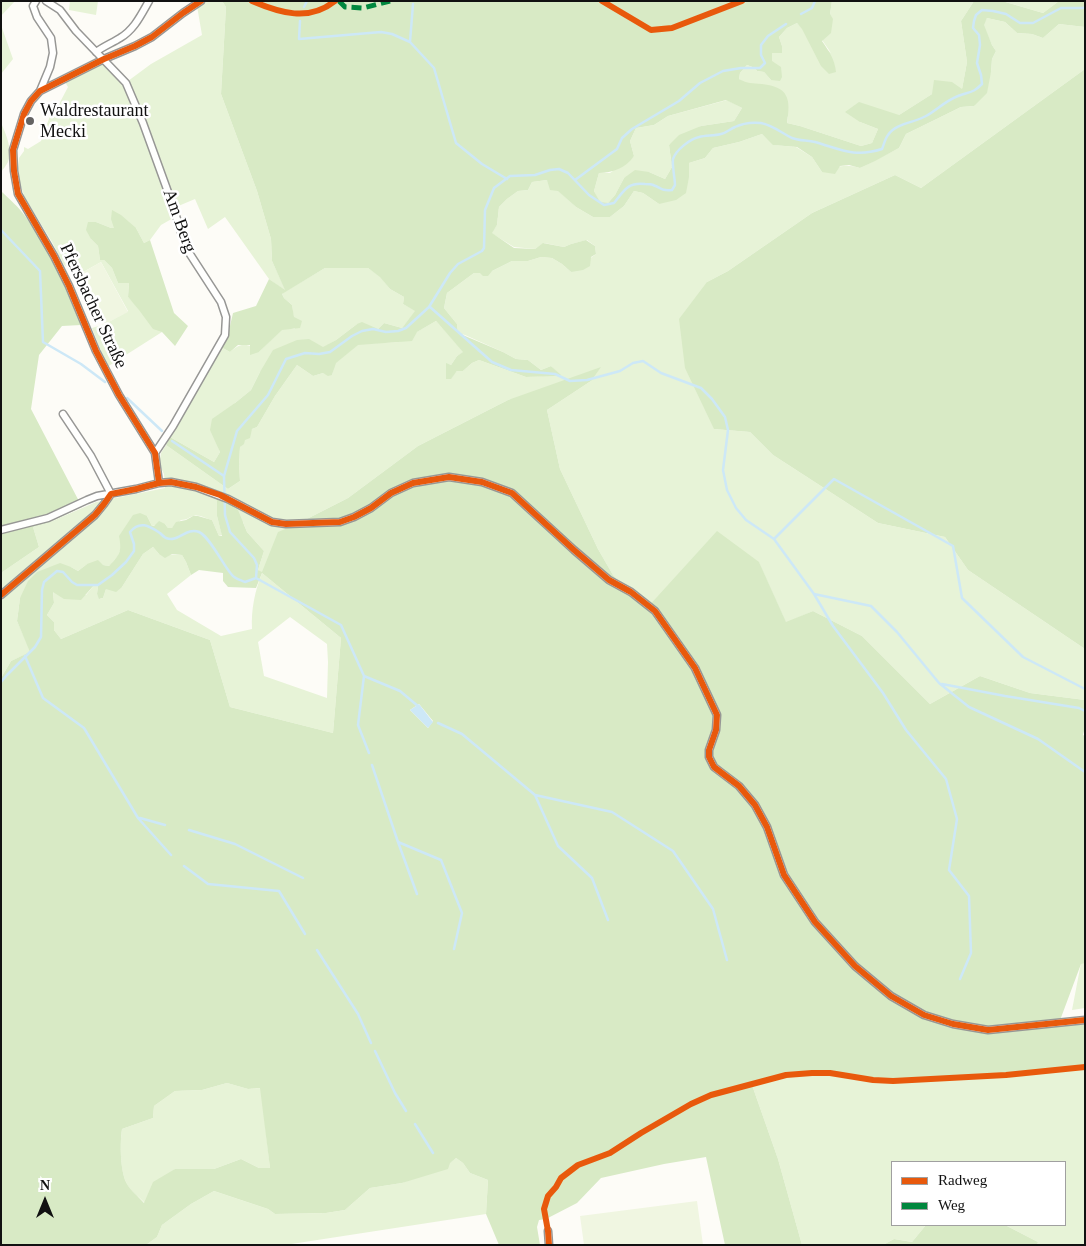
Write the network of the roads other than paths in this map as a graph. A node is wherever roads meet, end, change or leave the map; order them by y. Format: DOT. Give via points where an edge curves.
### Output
graph roads {
  1 [pos="46,1"];
  2 [pos="149,1"];
  3 [pos="201,1"];
  4 [pos="34,4"];
  5 [pos="96,52"];
  6 [pos="104,59"];
  7 [pos="40,91"];
  8 [pos="63,414"];
  9 [pos="155,453"];
  10 [pos="159,483"];
  11 [pos="111,494"];
  12 [pos="1,530"];
  13 [pos="1,595"];
  14 [pos="1085,1020"];
  15 [pos="548,1231"];
  16 [pos="549,1245"];
  1 -- 5 [label="street, Am Berg" via="60,10"];
  2 -- 5 [label="street" via="132,28"];
  3 -- 6 [label="street, Pfersbacher Straße" via="152,37"];
  4 -- 7 [label="street" via="36,17 51,38 53,53"];
  5 -- 6 [label="street, Am Berg"];
  6 -- 7 [label="street, Pfersbacher Straße"];
  6 -- 9 [label="street, Am Berg" via="126,83 172,202 186,248 226,316 224,335"];
  7 -- 9 [label="street, Pfersbacher Straße" via="24,114 13,150 18,194 69,286 110,378"];
  8 -- 11 [label="street"];
  9 -- 10 [label="street, Pfersbacher Straße"];
  10 -- 11 [label="street"];
  10 -- 14 [label="street" via="196,487 220,495 272,522 286,524 340,522 413,483 449,477 482,482 512,493 609,580 655,611 695,668 717,715 709,750 714,767 739,786 755,805 784,875 815,922 856,966 891,996 924,1014 952,1024 988,1030"];
  11 -- 12 [label="street" via="86,500 48,518"];
  11 -- 13 [label="street" via="95,514"];
  15 -- 16 [label="street"];
}
